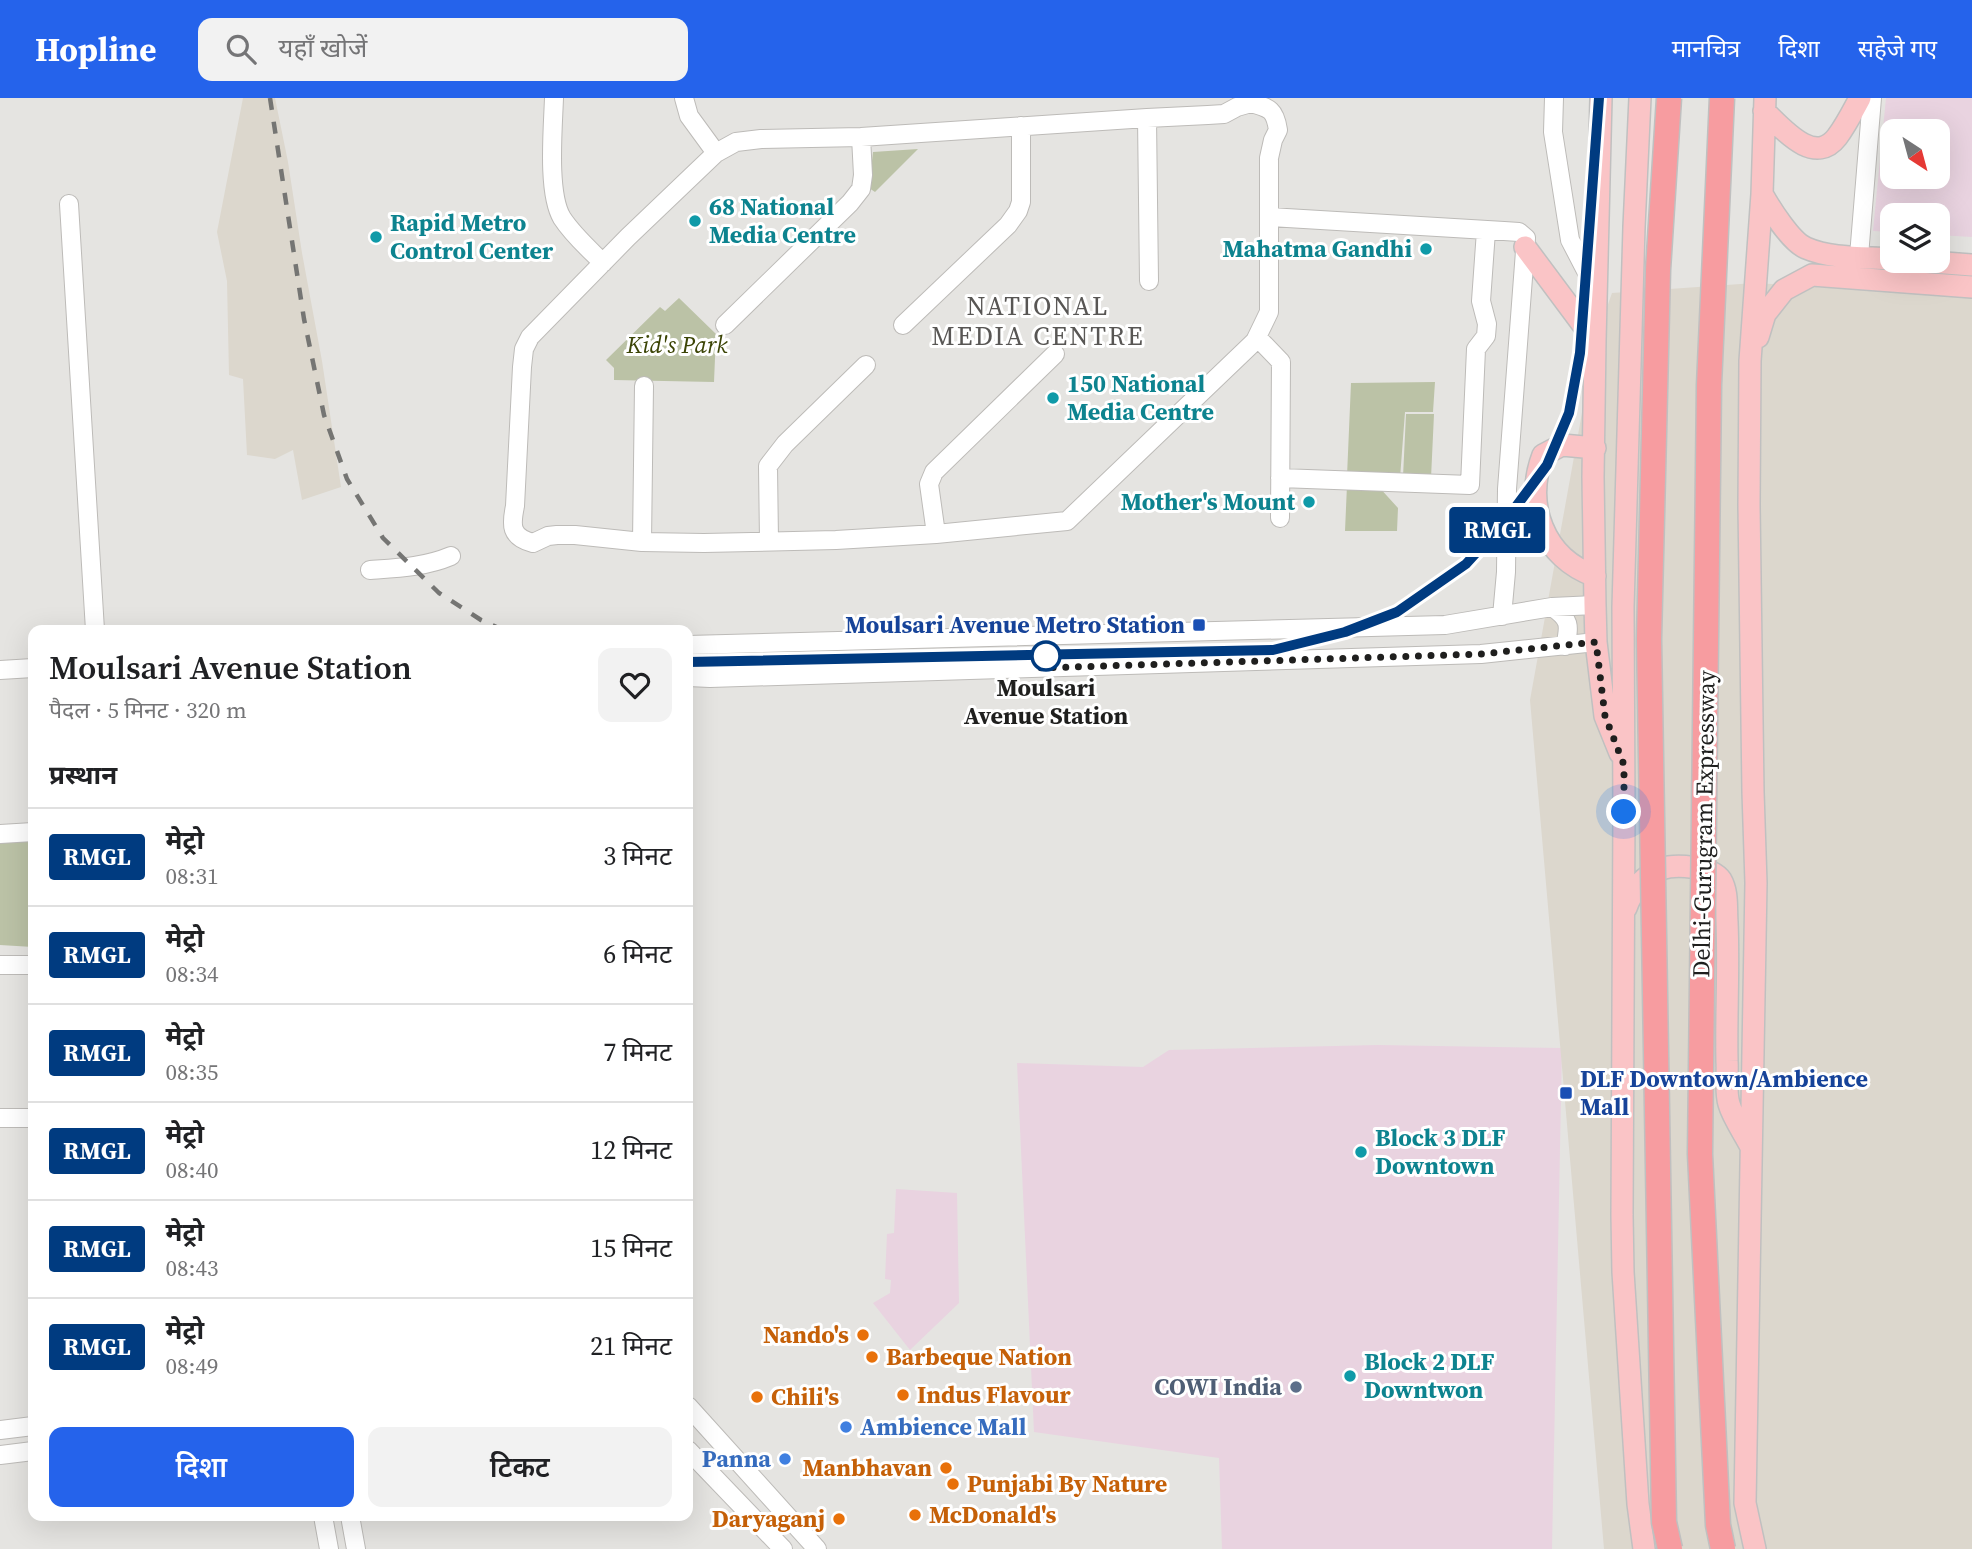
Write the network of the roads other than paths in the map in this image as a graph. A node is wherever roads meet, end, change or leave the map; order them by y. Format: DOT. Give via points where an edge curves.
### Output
graph roads {
  1 [pos="554,98"];
  2 [pos="684,98"];
  3 [pos="1554,98"];
  4 [pos="1601,98"];
  5 [pos="1640,98"];
  6 [pos="1669,98"];
  7 [pos="1723,98"];
  8 [pos="1860,98"];
  9 [pos="1872,98"];
  10 [pos="1764,105"];
  11 [pos="1147,118"];
  12 [pos="1021,126"];
  13 [pos="861,137"];
  14 [pos="716,153"];
  15 [pos="1762,194"];
  16 [pos="69,204"];
  17 [pos="1269,217"];
  18 [pos="1486,230"];
  19 [pos="1525,247"];
  20 [pos="1859,256"];
  21 [pos="1880,258"];
  22 [pos="603,263"];
  23 [pos="1950,263"];
  24 [pos="1972,265"];
  25 [pos="1149,281"];
  26 [pos="1972,287"];
  27 [pos="1597,292"];
  28 [pos="725,325"];
  29 [pos="903,325"];
  30 [pos="1257,337"];
  31 [pos="1595,341"];
  32 [pos="1055,354"];
  33 [pos="1750,361"];
  34 [pos="866,365"];
  35 [pos="644,386"];
  36 [pos="1595,448"];
  37 [pos="1280,478"];
  38 [pos="1280,518"];
  39 [pos="936,534"];
  40 [pos="769,541"];
  41 [pos="642,542"];
  42 [pos="451,556"];
  43 [pos="370,570"];
  44 [pos="1595,576"];
  45 [pos="1595,605"];
  46 [pos="1552,607"];
  47 [pos="1502,616"];
  48 [pos="95,625"];
  49 [pos="1596,642"];
  50 [pos="693,645"];
  51 [pos="1565,646"];
  52 [pos="28,668"];
  53 [pos="0,670"];
  54 [pos="693,677"];
  55 [pos="1624,765"];
  56 [pos="28,832"];
  57 [pos="0,834"];
  58 [pos="1624,913"];
  59 [pos="0,965"];
  60 [pos="28,965"];
  61 [pos="0,1118"];
  62 [pos="28,1118"];
  63 [pos="1752,1150"];
  64 [pos="693,1412"];
  65 [pos="28,1427"];
  66 [pos="0,1430"];
  67 [pos="28,1452"];
  68 [pos="0,1455"];
  69 [pos="693,1455"];
  70 [pos="324,1521"];
  71 [pos="351,1521"];
  72 [pos="329,1549"];
  73 [pos="356,1549"];
  74 [pos="783,1549"];
  75 [pos="817,1549"];
  76 [pos="1644,1549"];
  77 [pos="1670,1549"];
  78 [pos="1723,1549"];
  79 [pos="1755,1549"];
  1 -- 22 [label="street" via="556,202 569,227"];
  2 -- 14 [label="street" via="689,117"];
  3 -- 27 [label="street" via="1553,132 1570,240"];
  4 -- 27 [label="main road"];
  5 -- 55 [label="main road" via="1623,607"];
  6 -- 77 [label="highway, Delhi-Gurugram Expressway, bridge" via="1658,270 1649,639 1664,1522"];
  7 -- 78 [label="highway, Delhi-Gurugram Expressway, bridge" via="1709,385 1700,1154 1718,1525"];
  8 -- 10 [label="main road" via="1837,137 1818,148 1803,145"];
  9 -- 20 [label="street"];
  10 -- 15 [label="main road"];
  11 -- 12 [label="street"];
  11 -- 17 [label="street" via="1224,114 1251,103 1268,108 1278,131 1269,158"];
  11 -- 25 [label="street"];
  12 -- 13 [label="street"];
  12 -- 29 [label="street" via="1018,211"];
  13 -- 14 [label="street" via="754,139"];
  13 -- 28 [label="street" via="861,190"];
  14 -- 22 [label="street"];
  15 -- 20 [label="main road" via="1777,220 1804,248"];
  15 -- 33 [label="main road"];
  16 -- 48 [label="street"];
  17 -- 18 [label="street"];
  17 -- 30 [label="street" via="1269,312"];
  18 -- 19 [label="street" via="1519,232 1526,238"];
  18 -- 37 [label="street" via="1481,301 1487,324 1486,336 1476,349 1470,485"];
  19 -- 31 [label="main road"];
  19 -- 47 [label="street"];
  20 -- 21 [label="main road"];
  22 -- 41 [label="street" via="530,337 524,349 512,522 519,538 533,543 557,535"];
  23 -- 24 [label="main road"];
  26 -- 33 [label="main road" via="1812,275 1784,290 1765,314"];
  27 -- 31 [label="main road"];
  30 -- 37 [label="street" via="1281,362"];
  30 -- 39 [label="street" via="1067,521"];
  31 -- 36 [label="main road"];
  32 -- 39 [label="street" via="934,472 929,484"];
  33 -- 63 [label="main road" via="1756,883"];
  34 -- 40 [label="street" via="769,462"];
  35 -- 41 [label="street"];
  36 -- 44 [label="main road"];
  36 -- 44 [label="main road" via="1562,445 1543,455 1534,493 1536,512 1557,551"];
  37 -- 38 [label="street"];
  39 -- 40 [label="street"];
  40 -- 41 [label="street"];
  42 -- 43 [label="street" via="418,566"];
  44 -- 45 [label="main road"];
  45 -- 46 [label="street"];
  45 -- 49 [label="main road"];
  46 -- 47 [label="street"];
  46 -- 51 [label="street" via="1564,614 1567,622"];
  47 -- 50 [label="street" via="1445,625"];
  49 -- 51 [label="street"];
  49 -- 55 [label="main road" via="1605,716"];
  51 -- 54 [label="street" via="1481,654"];
  52 -- 53 [label="street"];
  55 -- 58 [label="main road"];
  56 -- 57 [label="street"];
  58 -- 63 [label="main road" via="1640,882 1667,867 1694,868 1718,876 1725,891 1727,919 1728,1103"];
  58 -- 76 [label="main road" via="1623,1272"];
  59 -- 60 [label="street"];
  61 -- 62 [label="street"];
  63 -- 79 [label="main road" via="1745,1503"];
  64 -- 75 [label="street"];
  65 -- 66 [label="street"];
  67 -- 68 [label="street"];
  69 -- 74 [label="street"];
  70 -- 72 [label="street"];
  71 -- 73 [label="street"];
}
